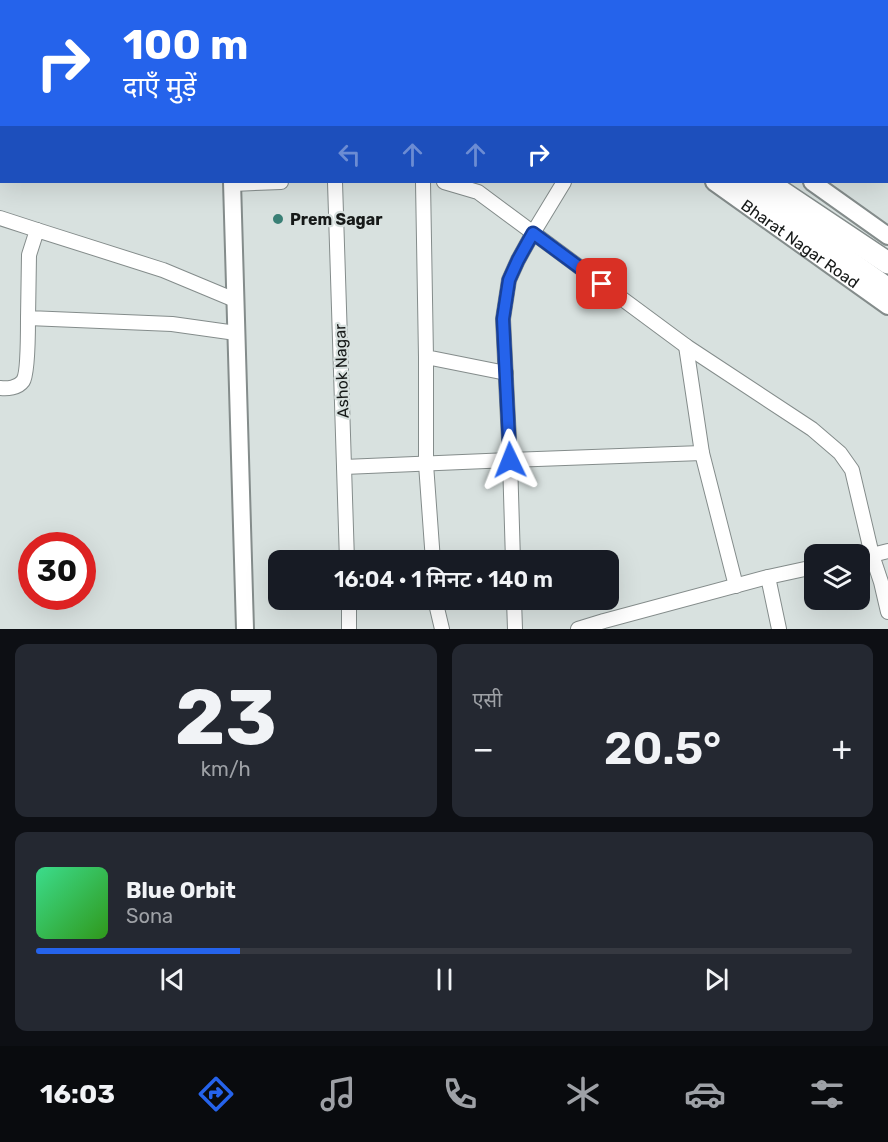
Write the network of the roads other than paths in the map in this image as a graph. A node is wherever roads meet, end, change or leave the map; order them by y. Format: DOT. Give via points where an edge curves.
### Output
graph roads {
  1 [pos="232,183"];
  2 [pos="335,183"];
  3 [pos="423,183"];
  4 [pos="447,183"];
  5 [pos="563,183"];
  6 [pos="715,183"];
  7 [pos="739,183"];
  8 [pos="768,183"];
  9 [pos="813,183"];
  10 [pos="0,218"];
  11 [pos="37,230"];
  12 [pos="533,233"];
  13 [pos="888,236"];
  14 [pos="888,263"];
  15 [pos="888,289"];
  16 [pos="235,300"];
  17 [pos="888,306"];
  18 [pos="28,318"];
  19 [pos="236,333"];
  20 [pos="686,346"];
  21 [pos="426,357"];
  22 [pos="506,373"];
  23 [pos="0,388"];
  24 [pos="702,453"];
  25 [pos="510,460"];
  26 [pos="426,464"];
  27 [pos="344,468"];
  28 [pos="864,544"];
  29 [pos="347,550"];
  30 [pos="432,550"];
  31 [pos="513,550"];
  32 [pos="888,551"];
  33 [pos="870,556"];
  34 [pos="870,564"];
  35 [pos="804,569"];
  36 [pos="768,577"];
  37 [pos="736,586"];
  38 [pos="349,610"];
  39 [pos="437,610"];
  40 [pos="514,610"];
  41 [pos="888,612"];
  42 [pos="245,629"];
  43 [pos="350,629"];
  44 [pos="442,629"];
  45 [pos="514,629"];
  46 [pos="578,629"];
  47 [pos="779,629"];
  1 -- 16 [label="street"];
  2 -- 27 [label="street, Ashok Nagar"];
  3 -- 21 [label="street"];
  4 -- 12 [label="street" via="478,192"];
  5 -- 12 [label="street"];
  6 -- 17 [label="street, Bharat Nagar Road"];
  7 -- 15 [label="main road"];
  8 -- 14 [label="main road"];
  9 -- 13 [label="street"];
  10 -- 11 [label="street"];
  11 -- 16 [label="street" via="163,270"];
  11 -- 18 [label="street" via="29,255"];
  12 -- 20 [label="street"];
  12 -- 22 [label="street" via="509,280 503,319"];
  16 -- 19 [label="street"];
  18 -- 19 [label="street" via="172,324"];
  18 -- 23 [label="street" via="23,382"];
  19 -- 42 [label="street"];
  20 -- 24 [label="street"];
  20 -- 28 [label="street" via="812,429 840,453 852,470"];
  21 -- 22 [label="street"];
  21 -- 26 [label="street"];
  22 -- 25 [label="street"];
  24 -- 25 [label="street"];
  24 -- 37 [label="street"];
  25 -- 26 [label="street"];
  25 -- 31 [label="street"];
  26 -- 27 [label="street"];
  26 -- 30 [label="street"];
  27 -- 29 [label="street, Ashok Nagar"];
  32 -- 33 [label="street"];
  34 -- 41 [label="street" via="881,582"];
  35 -- 36 [label="street"];
  36 -- 37 [label="street"];
  36 -- 47 [label="street"];
  37 -- 46 [label="street"];
  38 -- 43 [label="street"];
  39 -- 44 [label="street"];
  40 -- 45 [label="street"];
}
